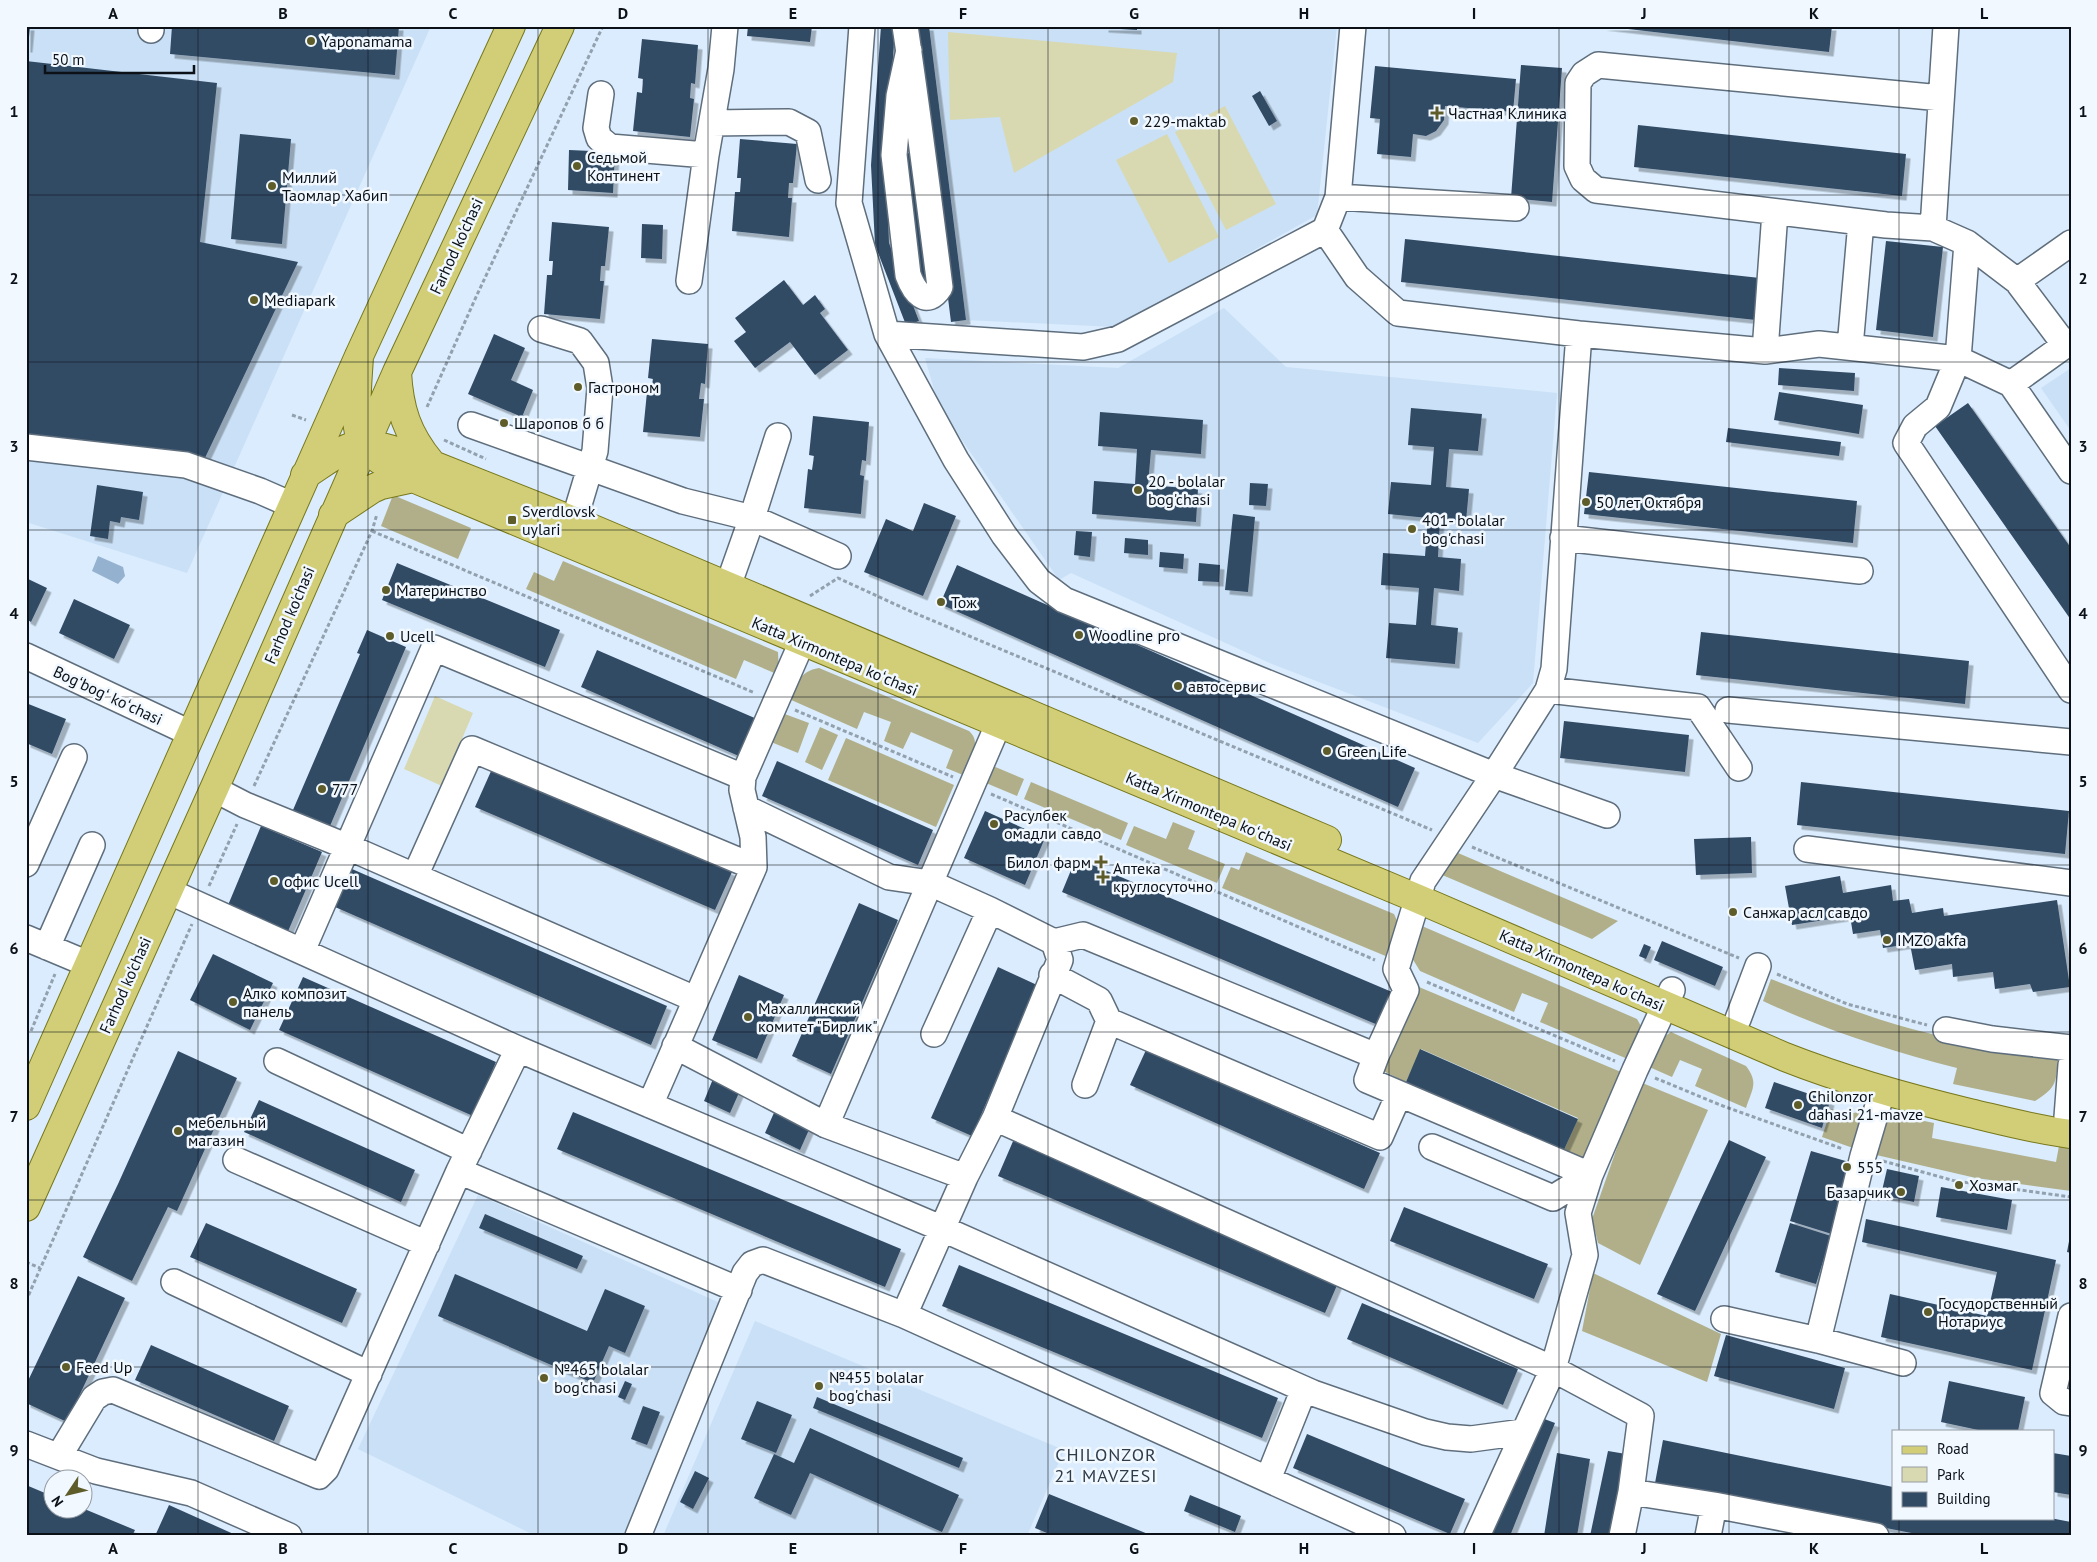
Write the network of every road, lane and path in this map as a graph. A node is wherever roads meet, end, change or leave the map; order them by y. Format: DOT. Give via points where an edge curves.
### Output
graph roads {
  1 [pos="511,26"];
  2 [pos="560,26"];
  3 [pos="603,26"];
  4 [pos="725,26"];
  5 [pos="862,26"];
  6 [pos="1353,26"];
  7 [pos="1946,26"];
  8 [pos="907,38"];
  9 [pos="601,94"];
  10 [pos="1941,98"];
  11 [pos="712,123"];
  12 [pos="706,155"];
  13 [pos="818,180"];
  14 [pos="1338,197"];
  15 [pos="1516,208"];
  16 [pos="1775,212"];
  17 [pos="1861,222"];
  18 [pos="1933,228"];
  19 [pos="1325,230"];
  20 [pos="1967,242"];
  21 [pos="2071,243"];
  22 [pos="689,281"];
  23 [pos="2018,281"];
  24 [pos="541,329"];
  25 [pos="887,334"];
  26 [pos="1579,334"];
  27 [pos="2068,343"];
  28 [pos="1850,347"];
  29 [pos="1765,351"];
  30 [pos="358,356"];
  31 [pos="1958,359"];
  32 [pos="397,372"];
  33 [pos="2011,384"];
  34 [pos="424,414"];
  35 [pos="292,415"];
  36 [pos="309,421"];
  37 [pos="471,425"];
  38 [pos="436,436"];
  39 [pos="778,436"];
  40 [pos="364,445"];
  41 [pos="26,446"];
  42 [pos="490,460"];
  43 [pos="590,469"];
  44 [pos="2071,470"];
  45 [pos="422,471"];
  46 [pos="305,475"];
  47 [pos="292,505"];
  48 [pos="332,516"];
  49 [pos="752,518"];
  50 [pos="574,521"];
  51 [pos="372,531"];
  52 [pos="1562,538"];
  53 [pos="838,556"];
  54 [pos="1860,572"];
  55 [pos="728,586"];
  56 [pos="806,599"];
  57 [pos="802,642"];
  58 [pos="26,656"];
  59 [pos="1548,690"];
  60 [pos="2071,690"];
  61 [pos="776,702"];
  62 [pos="1728,710"];
  63 [pos="1003,714"];
  64 [pos="190,733"];
  65 [pos="2071,742"];
  66 [pos="74,757"];
  67 [pos="1739,768"];
  68 [pos="1494,774"];
  69 [pos="743,778"];
  70 [pos="971,785"];
  71 [pos="214,789"];
  72 [pos="746,808"];
  73 [pos="1607,815"];
  74 [pos="1452,838"];
  75 [pos="92,845"];
  76 [pos="348,846"];
  77 [pos="1807,849"];
  78 [pos="26,864"];
  79 [pos="754,867"];
  80 [pos="415,876"];
  81 [pos="930,883"];
  82 [pos="2071,883"];
  83 [pos="1420,889"];
  84 [pos="168,891"];
  85 [pos="990,910"];
  86 [pos="1054,942"];
  87 [pos="45,946"];
  88 [pos="302,951"];
  89 [pos="88,964"];
  90 [pos="1758,966"];
  91 [pos="1396,969"];
  92 [pos="1052,975"];
  93 [pos="1669,998"];
  94 [pos="695,999"];
  95 [pos="1738,1019"];
  96 [pos="1109,1021"];
  97 [pos="1946,1030"];
  98 [pos="30,1034"];
  99 [pos="934,1034"];
  100 [pos="675,1046"];
  101 [pos="2071,1048"];
  102 [pos="518,1049"];
  103 [pos="1376,1056"];
  104 [pos="277,1061"];
  105 [pos="2071,1066"];
  106 [pos="1635,1070"];
  107 [pos="1086,1085"];
  108 [pos="1882,1092"];
  109 [pos="1399,1094"];
  110 [pos="29,1095"];
  111 [pos="650,1104"];
  112 [pos="995,1118"];
  113 [pos="2070,1123"];
  114 [pos="826,1126"];
  115 [pos="1432,1146"];
  116 [pos="1863,1156"];
  117 [pos="236,1160"];
  118 [pos="464,1161"];
  119 [pos="1590,1175"];
  120 [pos="965,1177"];
  121 [pos="2071,1197"];
  122 [pos="26,1207"];
  123 [pos="943,1229"];
  124 [pos="427,1244"];
  125 [pos="26,1262"];
  126 [pos="40,1268"];
  127 [pos="174,1282"];
  128 [pos="739,1290"];
  129 [pos="904,1314"];
  130 [pos="2071,1316"];
  131 [pos="1724,1319"];
  132 [pos="1818,1340"];
  133 [pos="1903,1363"];
  134 [pos="1553,1369"];
  135 [pos="369,1374"];
  136 [pos="1304,1389"];
  137 [pos="2071,1403"];
  138 [pos="1523,1432"];
  139 [pos="26,1444"];
  140 [pos="60,1456"];
  141 [pos="1268,1479"];
  142 [pos="1631,1492"];
  143 [pos="1714,1505"];
  144 [pos="1797,1528"];
  145 [pos="288,1536"];
  146 [pos="638,1536"];
  147 [pos="1393,1536"];
  148 [pos="1477,1536"];
  149 [pos="1622,1536"];
  150 [pos="1708,1536"];
  151 [pos="1876,1536"];
  1 -- 30 [label="main road"];
  2 -- 32 [label="main road, Farhod ko'chasi"];
  3 -- 34 [label="path"];
  4 -- 11 [label="street"];
  5 -- 25 [label="street" via="849,203"];
  6 -- 14 [label="street"];
  7 -- 10 [label="street"];
  8 -- 8 [label="street" via="894,154 908,275 919,295 927,297 936,294 940,287"];
  9 -- 12 [label="street" via="596,128 599,138 610,147"];
  10 -- 16 [label="street" via="1598,64 1584,74 1578,83 1577,166 1583,179 1596,190"];
  10 -- 18 [label="street"];
  11 -- 12 [label="street"];
  11 -- 13 [label="street" via="788,122 800,126 808,132"];
  12 -- 22 [label="street"];
  14 -- 15 [label="street"];
  14 -- 19 [label="street"];
  16 -- 17 [label="street"];
  16 -- 29 [label="street"];
  17 -- 18 [label="street"];
  17 -- 28 [label="street"];
  18 -- 20 [label="street"];
  19 -- 25 [label="street" via="1118,339 1083,346"];
  19 -- 26 [label="street" via="1357,277 1398,313"];
  20 -- 23 [label="street"];
  20 -- 31 [label="street"];
  21 -- 23 [label="street"];
  23 -- 27 [label="street"];
  24 -- 43 [label="street" via="580,341 596,363 600,388 595,451"];
  25 -- 68 [label="street" via="956,460 1004,535 1039,581 1064,600"];
  26 -- 29 [label="street"];
  26 -- 52 [label="street"];
  27 -- 33 [label="street"];
  28 -- 29 [label="street" via="1819,344"];
  28 -- 31 [label="street"];
  30 -- 40 [label="main road" via="357,429"];
  30 -- 46 [label="main road"];
  31 -- 33 [label="street"];
  31 -- 60 [label="street" via="1938,407 1915,426 1906,444"];
  32 -- 40 [label="main road, Farhod ko'chasi"];
  32 -- 45 [label="main road" via="398,399 407,427 419,448"];
  33 -- 44 [label="street"];
  35 -- 36 [label="path"];
  37 -- 43 [label="street"];
  38 -- 42 [label="path"];
  39 -- 49 [label="street"];
  40 -- 45 [label="main road, Katta Xirmontepa koʻchasi" via="384,462"];
  40 -- 46 [label="main road" via="347,448"];
  40 -- 48 [label="main road, Farhod ko'chasi"];
  41 -- 47 [label="street" via="186,465"];
  43 -- 49 [label="street" via="683,501"];
  43 -- 50 [label="street"];
  45 -- 48 [label="main road" via="372,488"];
  45 -- 50 [label="main road, Katta Xirmontepa koʻchasi"];
  45 -- 57 [label="main road, Katta Xirmontepa koʻchasi"];
  46 -- 47 [label="main road"];
  47 -- 64 [label="main road"];
  48 -- 71 [label="main road, Farhod ko'chasi"];
  49 -- 53 [label="street"];
  49 -- 55 [label="street"];
  50 -- 55 [label="main road, Katta Xirmontepa koʻchasi"];
  51 -- 61 [label="path"];
  52 -- 54 [label="street"];
  52 -- 59 [label="street" via="1554,669"];
  55 -- 63 [label="main road, Katta Xirmontepa koʻchasi"];
  56 -- 74 [label="path" via="838,578"];
  57 -- 61 [label="street"];
  57 -- 63 [label="main road, Katta Xirmontepa koʻchasi"];
  58 -- 64 [label="street, Bogʻbogʻ koʻchasi"];
  59 -- 67 [label="street" via="1698,707"];
  59 -- 68 [label="street"];
  61 -- 69 [label="street"];
  61 -- 70 [label="path"];
  62 -- 65 [label="street"];
  63 -- 70 [label="street"];
  63 -- 83 [label="main road, Katta Xirmontepa koʻchasi"];
  64 -- 89 [label="main road"];
  66 -- 78 [label="street"];
  68 -- 73 [label="street"];
  68 -- 74 [label="street"];
  69 -- 72 [label="street"];
  69 -- 76 [label="street" via="434,648"];
  70 -- 81 [label="street"];
  70 -- 91 [label="path"];
  71 -- 76 [label="street"];
  71 -- 84 [label="main road, Farhod ko'chasi"];
  72 -- 79 [label="street" via="753,837"];
  72 -- 81 [label="street" via="889,877"];
  74 -- 83 [label="street"];
  74 -- 90 [label="path"];
  75 -- 87 [label="street"];
  76 -- 80 [label="street"];
  76 -- 88 [label="street"];
  77 -- 82 [label="street"];
  79 -- 80 [label="street" via="472,749"];
  79 -- 94 [label="street"];
  80 -- 94 [label="street"];
  81 -- 85 [label="street"];
  81 -- 114 [label="street"];
  83 -- 91 [label="street"];
  83 -- 93 [label="main road, Katta Xirmontepa koʻchasi"];
  84 -- 88 [label="street"];
  84 -- 122 [label="main road, Farhod ko'chasi"];
  85 -- 86 [label="street"];
  85 -- 99 [label="street"];
  86 -- 92 [label="street" via="1060,960"];
  86 -- 103 [label="street" via="1083,935"];
  87 -- 89 [label="street"];
  87 -- 98 [label="path"];
  88 -- 102 [label="street"];
  89 -- 110 [label="main road"];
  90 -- 95 [label="street"];
  90 -- 97 [label="path" via="1847,1004"];
  91 -- 103 [label="street" via="1406,990"];
  91 -- 106 [label="path"];
  92 -- 96 [label="street" via="1099,1000"];
  92 -- 112 [label="street"];
  93 -- 95 [label="main road, Katta Xirmontepa koʻchasi"];
  93 -- 106 [label="street"];
  93 -- 108 [label="main road, Katta Xirmontepa koʻchasi" via="1785,1058"];
  94 -- 100 [label="street"];
  95 -- 113 [label="main road, Katta Xirmontepa koʻchasi" via="1859,1068"];
  96 -- 107 [label="street"];
  96 -- 109 [label="street" via="1380,1137"];
  97 -- 101 [label="street"];
  100 -- 111 [label="street"];
  100 -- 114 [label="street"];
  102 -- 111 [label="street"];
  102 -- 118 [label="street"];
  103 -- 109 [label="street" via="1367,1080"];
  104 -- 118 [label="street"];
  105 -- 113 [label="street"];
  106 -- 116 [label="path" via="1723,1106"];
  106 -- 119 [label="street"];
  108 -- 113 [label="main road, Katta Xirmontepa koʻchasi" via="2009,1122"];
  108 -- 116 [label="street"];
  109 -- 119 [label="street"];
  111 -- 123 [label="street"];
  112 -- 120 [label="street"];
  112 -- 134 [label="street"];
  114 -- 120 [label="street"];
  115 -- 119 [label="street" via="1553,1198"];
  116 -- 121 [label="path" via="1955,1181"];
  116 -- 132 [label="street"];
  117 -- 124 [label="street"];
  118 -- 124 [label="street"];
  118 -- 128 [label="street"];
  119 -- 134 [label="street" via="1578,1213 1585,1255"];
  120 -- 123 [label="street"];
  123 -- 129 [label="street"];
  123 -- 136 [label="street"];
  124 -- 135 [label="street"];
  125 -- 126 [label="path"];
  127 -- 135 [label="street"];
  128 -- 129 [label="street" via="752,1264 763,1260"];
  128 -- 146 [label="street"];
  129 -- 141 [label="street"];
  130 -- 137 [label="street" via="2053,1393 2064,1402"];
  131 -- 132 [label="street"];
  132 -- 133 [label="street"];
  134 -- 138 [label="street"];
  134 -- 142 [label="street" via="1641,1416"];
  135 -- 140 [label="street" via="326,1469 319,1476 113,1390 94,1398"];
  136 -- 138 [label="street" via="1447,1437 1471,1439"];
  136 -- 141 [label="street"];
  138 -- 148 [label="street"];
  139 -- 140 [label="street"];
  140 -- 145 [label="street" via="96,1471 190,1493"];
  141 -- 147 [label="street"];
  142 -- 143 [label="street"];
  142 -- 149 [label="street"];
  143 -- 144 [label="street"];
  143 -- 150 [label="street"];
  144 -- 151 [label="street"];
}
